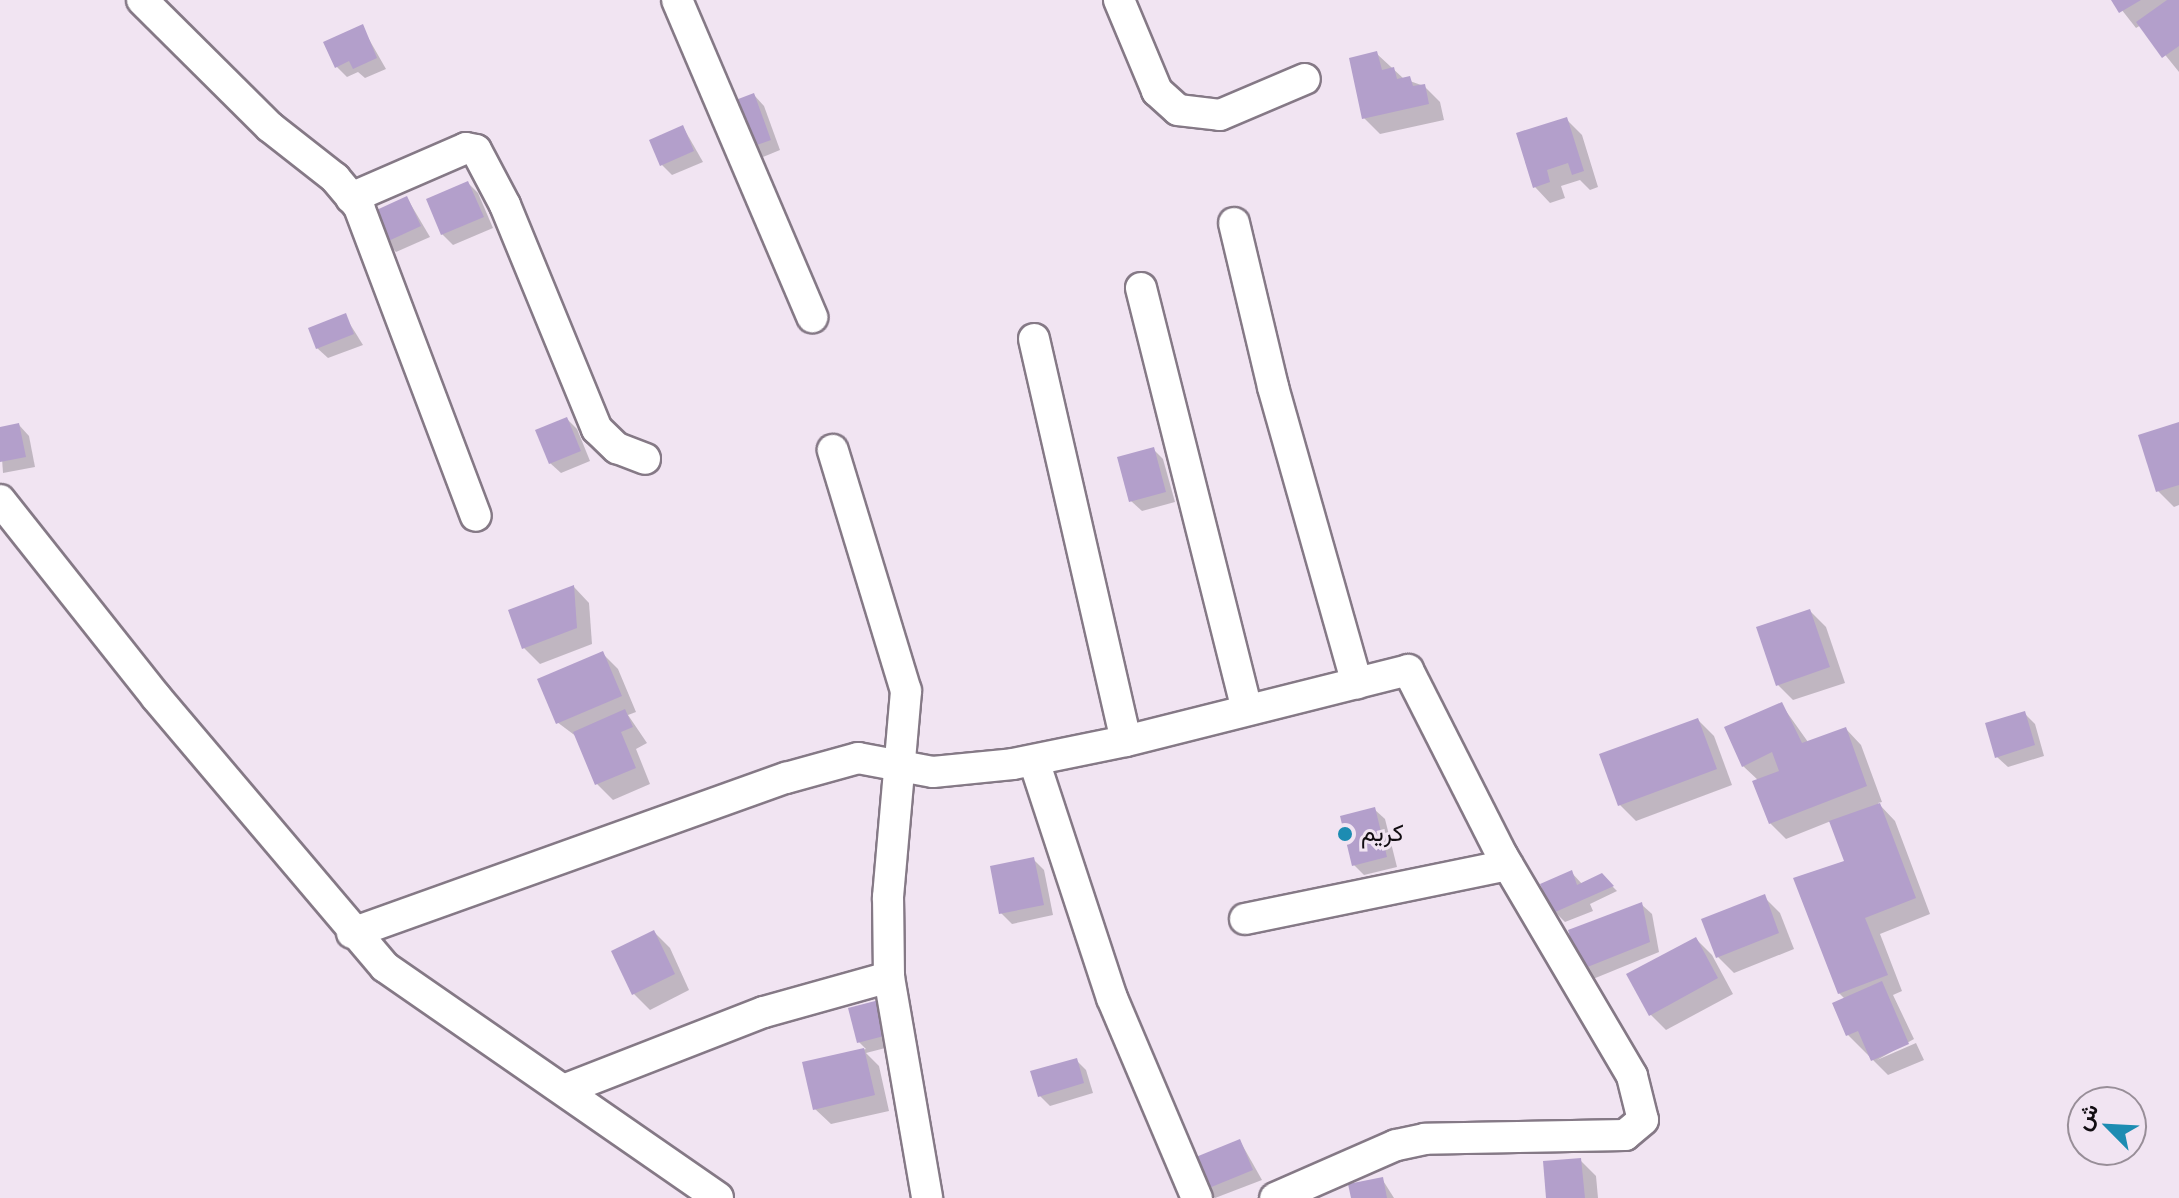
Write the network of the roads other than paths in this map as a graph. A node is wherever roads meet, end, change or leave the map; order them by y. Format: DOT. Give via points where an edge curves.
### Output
graph roads {
  1 [pos="142,0"];
  2 [pos="677,0"];
  3 [pos="1119,0"];
  4 [pos="1305,79"];
  5 [pos="351,198"];
  6 [pos="1234,223"];
  7 [pos="1141,288"];
  8 [pos="812,317"];
  9 [pos="1034,339"];
  10 [pos="833,450"];
  11 [pos="645,459"];
  12 [pos="0,500"];
  13 [pos="476,516"];
  14 [pos="1357,683"];
  15 [pos="1247,710"];
  16 [pos="1126,741"];
  17 [pos="1034,761"];
  18 [pos="902,766"];
  19 [pos="1508,865"];
  20 [pos="1245,919"];
  21 [pos="352,933"];
  22 [pos="889,977"];
  23 [pos="566,1089"];
  24 [pos="718,1198"];
  25 [pos="927,1198"];
  26 [pos="1197,1198"];
  27 [pos="1275,1198"];
  1 -- 5 [label="street" via="209,70 335,178"];
  2 -- 8 [label="street"];
  3 -- 4 [label="street" via="1157,91 1178,110 1220,115"];
  5 -- 11 [label="street" via="466,148 476,150 505,205 597,429 617,448"];
  5 -- 13 [label="street"];
  6 -- 14 [label="street" via="1273,387"];
  7 -- 15 [label="street"];
  9 -- 16 [label="street"];
  10 -- 18 [label="street" via="900,659 906,691"];
  12 -- 21 [label="street"];
  14 -- 15 [label="street"];
  14 -- 19 [label="street" via="1408,670"];
  15 -- 16 [label="street"];
  16 -- 17 [label="street"];
  17 -- 18 [label="street" via="933,772"];
  17 -- 26 [label="street" via="1112,998"];
  18 -- 21 [label="street" via="858,758 786,778"];
  18 -- 22 [label="street" via="888,897"];
  19 -- 20 [label="street"];
  19 -- 27 [label="street" via="1632,1076 1643,1120 1625,1135 1410,1142"];
  21 -- 23 [label="street" via="424,999"];
  22 -- 23 [label="street" via="764,1012"];
  22 -- 25 [label="street"];
  23 -- 24 [label="street"];
}
